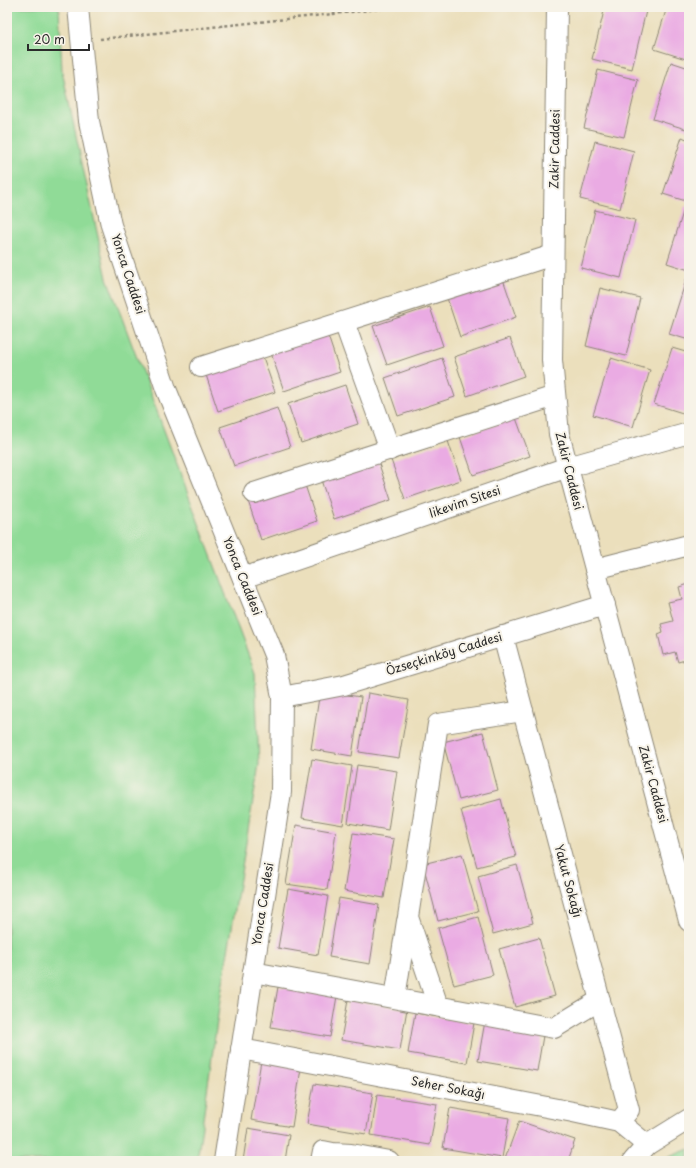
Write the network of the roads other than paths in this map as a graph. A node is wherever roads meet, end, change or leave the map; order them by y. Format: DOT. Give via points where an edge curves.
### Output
graph roads {
  1 [pos="78,7"];
  2 [pos="557,7"];
  3 [pos="553,255"];
  4 [pos="344,322"];
  5 [pos="201,367"];
  6 [pos="555,396"];
  7 [pos="689,433"];
  8 [pos="390,450"];
  9 [pos="568,467"];
  10 [pos="254,493"];
  11 [pos="689,545"];
  12 [pos="595,569"];
  13 [pos="243,578"];
  14 [pos="605,605"];
  15 [pos="503,636"];
  16 [pos="282,697"];
  17 [pos="523,711"];
  18 [pos="408,917"];
  19 [pos="689,921"];
  20 [pos="253,972"];
  21 [pos="395,998"];
  22 [pos="600,1000"];
  23 [pos="438,1006"];
  24 [pos="241,1049"];
  25 [pos="689,1119"];
  26 [pos="619,1122"];
  27 [pos="646,1145"];
  28 [pos="224,1161"];
  29 [pos="321,1161"];
  30 [pos="389,1161"];
  31 [pos="633,1161"];
  1 -- 13 [label="street, Yonca Caddesi" via="89,121 111,225 166,389"];
  2 -- 3 [label="street, Zakir Caddesi"];
  3 -- 4 [label="street"];
  3 -- 6 [label="street, Zakir Caddesi" via="552,360"];
  4 -- 5 [label="street"];
  4 -- 8 [label="street"];
  6 -- 8 [label="street"];
  6 -- 9 [label="street, Zakir Caddesi" via="559,434"];
  7 -- 9 [label="street, likevim Sitesi"];
  8 -- 10 [label="street"];
  9 -- 12 [label="street, Zakir Caddesi"];
  9 -- 13 [label="street, likevim Sitesi"];
  11 -- 12 [label="street"];
  12 -- 14 [label="street, Zakir Caddesi"];
  13 -- 16 [label="street, Yonca Caddesi" via="274,655"];
  14 -- 15 [label="street, Özseçkinköy Caddesi"];
  14 -- 19 [label="street, Zakir Caddesi"];
  15 -- 16 [label="street, Özseçkinköy Caddesi" via="344,685"];
  15 -- 17 [label="street, Yakut Sokağı"];
  16 -- 20 [label="street, Yonca Caddesi" via="281,792"];
  17 -- 18 [label="street" via="438,724"];
  17 -- 22 [label="street, Yakut Sokağı"];
  18 -- 21 [label="street"];
  18 -- 23 [label="street"];
  20 -- 21 [label="street"];
  20 -- 24 [label="street, Yonca Caddesi"];
  21 -- 23 [label="street"];
  22 -- 23 [label="street" via="554,1028"];
  22 -- 26 [label="street, Yakut Sokağı" via="629,1110"];
  24 -- 26 [label="street, Seher Sokağı"];
  24 -- 28 [label="street, Yonca Caddesi"];
  25 -- 27 [label="street"];
  26 -- 27 [label="street, Seher Sokağı"];
  27 -- 31 [label="street"];
  29 -- 30 [label="street" via="323,1151"];
}
